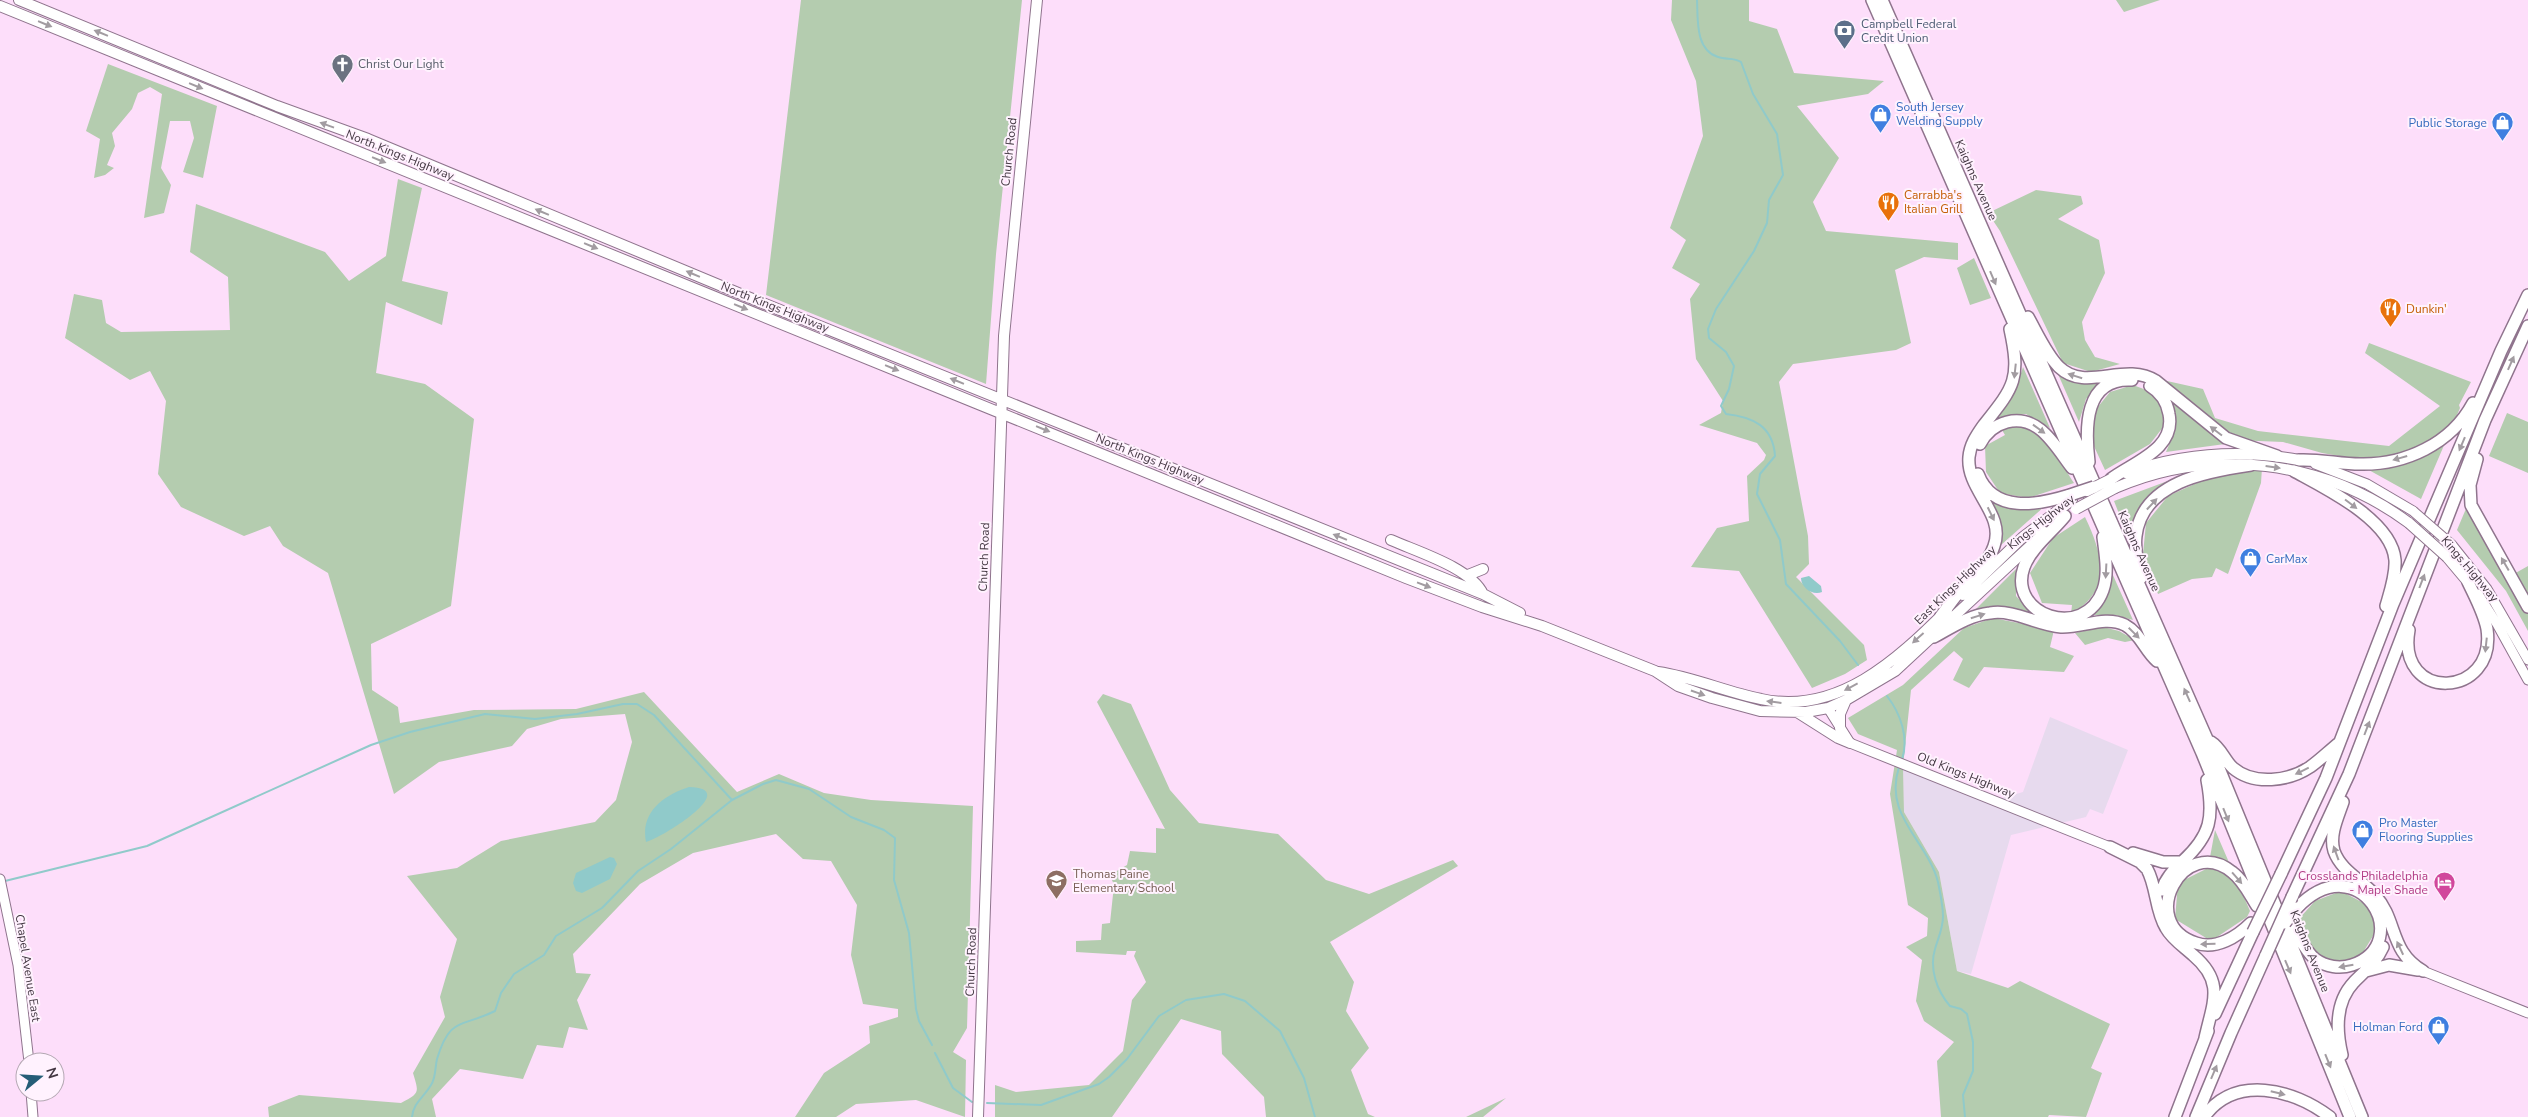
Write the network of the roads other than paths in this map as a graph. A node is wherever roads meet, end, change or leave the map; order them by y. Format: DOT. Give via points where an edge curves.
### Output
graph roads {
  1 [pos="19,0"];
  2 [pos="1037,0"];
  3 [pos="1872,0"];
  4 [pos="1882,0"];
  5 [pos="0,6"];
  6 [pos="2003,276"];
  7 [pos="2528,295"];
  8 [pos="2005,306"];
  9 [pos="2528,326"];
  10 [pos="2501,351"];
  11 [pos="1002,399"];
  12 [pos="2495,400"];
  13 [pos="1002,412"];
  14 [pos="2277,456"];
  15 [pos="2299,460"];
  16 [pos="2251,465"];
  17 [pos="2294,471"];
  18 [pos="2089,482"];
  19 [pos="2113,483"];
  20 [pos="2072,501"];
  21 [pos="2065,516"];
  22 [pos="2101,523"];
  23 [pos="1391,540"];
  24 [pos="1483,569"];
  25 [pos="1468,575"];
  26 [pos="2468,582"];
  27 [pos="1483,594"];
  28 [pos="2415,598"];
  29 [pos="2145,600"];
  30 [pos="2528,607"];
  31 [pos="1941,616"];
  32 [pos="1542,626"];
  33 [pos="1934,636"];
  34 [pos="2376,644"];
  35 [pos="2528,660"];
  36 [pos="2163,666"];
  37 [pos="1655,671"];
  38 [pos="1877,671"];
  39 [pos="2528,680"];
  40 [pos="1878,683"];
  41 [pos="1846,700"];
  42 [pos="1828,708"];
  43 [pos="1798,712"];
  44 [pos="1840,728"];
  45 [pos="2207,739"];
  46 [pos="2340,742"];
  47 [pos="1850,743"];
  48 [pos="2202,753"];
  49 [pos="2349,774"];
  50 [pos="2110,847"];
  51 [pos="2182,862"];
  52 [pos="0,879"];
  53 [pos="2271,905"];
  54 [pos="2160,911"];
  55 [pos="2387,917"];
  56 [pos="2274,926"];
  57 [pos="2252,928"];
  58 [pos="2366,971"];
  59 [pos="2423,971"];
  60 [pos="2528,1013"];
  61 [pos="2205,1038"];
  62 [pos="27,1052"];
  63 [pos="2352,1093"];
  64 [pos="32,1102"];
  65 [pos="34,1117"];
  66 [pos="978,1117"];
  67 [pos="2175,1117"];
  68 [pos="2196,1117"];
  69 [pos="2204,1117"];
  70 [pos="2330,1117"];
  71 [pos="2350,1117"];
  72 [pos="2362,1117"];
  11 -- 1 [label="main road, North Kings Highway, one-way"];
  2 -- 11 [label="main road, Church Road" via="1004,328"];
  3 -- 8 [label="highway, Kaighns Avenue, one-way"];
  4 -- 6 [label="highway, Kaighns Avenue"];
  5 -- 13 [label="main road, North Kings Highway, one-way"];
  14 -- 6 [label="highway, one-way" via="2226,438 2146,376 2125,373 2084,378 2067,373 2052,358"];
  6 -- 18 [label="highway, Kaighns Avenue"];
  7 -- 10 [label="highway"];
  8 -- 18 [label="highway, Kaighns Avenue"];
  8 -- 31 [label="highway, one-way" via="2016,359 2013,382 2008,394 1975,438 1969,457 1972,478 1994,520 1996,539 1989,557"];
  12 -- 9 [label="highway, one-way"];
  10 -- 15 [label="highway, one-way" via="2489,367 2465,416 2434,444 2404,458 2376,464"];
  10 -- 34 [label="highway, one-way"];
  11 -- 13 [label="main road, Church Road"];
  27 -- 11 [label="main road, North Kings Highway, one-way"];
  28 -- 12 [label="highway, one-way"];
  30 -- 12 [label="highway, one-way" via="2470,500 2472,478"];
  13 -- 32 [label="main road, North Kings Highway, one-way" via="1406,578"];
  13 -- 66 [label="main road, Church Road"];
  14 -- 15 [label="main road"];
  14 -- 19 [label="main road" via="2241,453 2193,456 2158,463"];
  15 -- 35 [label="street, Kings Highway, bridge" via="2361,481 2413,511 2452,546 2487,589"];
  16 -- 17 [label="main road, Kings Highway, one-way"];
  16 -- 19 [label="main road, Kings Highway" via="2224,463 2178,468"];
  29 -- 16 [label="highway, one-way" via="2135,541 2137,528 2148,507 2187,480"];
  17 -- 26 [label="main road, Kings Highway, bridge" via="2323,478 2387,508 2447,557"];
  17 -- 34 [label="highway, one-way" via="2350,504 2374,524 2392,549 2394,572"];
  18 -- 19 [label="main road, bridge"];
  18 -- 19 [label="highway" via="2086,428 2091,406 2101,391 2112,384 2124,380 2140,381 2163,399 2170,417 2169,430 2156,450"];
  18 -- 20 [label="highway, bridge"];
  20 -- 18 [label="highway, one-way" via="2016,504 1996,497 1986,489 1978,474 1976,457 1981,441 2003,423 2020,421 2032,424 2046,434"];
  18 -- 22 [label="highway, Kaighns Avenue"];
  18 -- 29 [label="highway, Kaighns Avenue"];
  19 -- 20 [label="main road, Kings Highway, bridge"];
  20 -- 21 [label="main road, Kings Highway"];
  20 -- 31 [label="main road, East Kings Highway" via="2023,537"];
  22 -- 21 [label="highway, one-way" via="2106,568 2102,591 2093,606 2083,614 2056,619 2033,606 2025,592 2022,577 2030,557"];
  21 -- 33 [label="main road, Kings Highway" via="2025,548"];
  22 -- 36 [label="highway, Kaighns Avenue"];
  23 -- 25 [label="main road"];
  24 -- 25 [label="main road"];
  25 -- 27 [label="main road"];
  26 -- 28 [label="highway, one-way" via="2483,616 2487,644 2479,668 2457,682 2446,684 2430,680 2420,674 2410,661 2406,645"];
  26 -- 39 [label="street, Kings Highway" via="2491,614"];
  27 -- 32 [label="main road, North Kings Highway"];
  49 -- 28 [label="highway, one-way"];
  45 -- 29 [label="highway, Kaighns Avenue, one-way"];
  31 -- 38 [label="main road, East Kings Highway, one-way"];
  32 -- 37 [label="main road, North Kings Highway"];
  33 -- 36 [label="highway, one-way" via="1992,612 2057,626 2111,621 2131,629"];
  33 -- 40 [label="main road, Kings Highway"];
  34 -- 46 [label="highway"];
  36 -- 48 [label="highway, Kaighns Avenue"];
  38 -- 37 [label="main road, North Kings Highway, one-way" via="1834,695 1792,703 1761,700 1682,675"];
  37 -- 43 [label="main road, North Kings Highway, one-way" via="1678,686 1727,703 1760,711"];
  40 -- 41 [label="main road, North Kings Highway"];
  41 -- 42 [label="main road, North Kings Highway"];
  41 -- 44 [label="main road" via="1840,714"];
  42 -- 43 [label="main road, North Kings Highway"];
  42 -- 44 [label="street"];
  43 -- 47 [label="main road"];
  44 -- 47 [label="street"];
  46 -- 45 [label="highway, one-way" via="2306,770 2265,779 2238,772"];
  45 -- 53 [label="highway, Kaighns Avenue"];
  46 -- 53 [label="highway, bridge" via="2281,874"];
  47 -- 50 [label="street, Old Kings Highway"];
  48 -- 51 [label="highway" via="2210,799 2208,827 2200,844"];
  48 -- 56 [label="highway, Kaighns Avenue, one-way"];
  55 -- 49 [label="highway, one-way" via="2377,897 2344,867 2334,848 2333,833 2347,791"];
  49 -- 56 [label="highway, bridge" via="2292,897"];
  50 -- 51 [label="highway" via="2158,861"];
  50 -- 54 [label="highway" via="2147,869"];
  51 -- 54 [label="highway" via="2166,879"];
  52 -- 62 [label="street, Chapel Avenue East" via="18,965"];
  56 -- 53 [label="highway, one-way, bridge" via="2297,908 2309,896 2326,888 2342,886 2363,893 2375,906 2380,922 2378,939 2371,953 2358,963 2329,966 2308,952"];
  53 -- 57 [label="highway, bridge"];
  53 -- 63 [label="highway, Kaighns Avenue"];
  54 -- 61 [label="highway" via="2172,937 2205,965 2213,979 2215,995"];
  55 -- 58 [label="highway" via="2384,944"];
  59 -- 55 [label="highway, one-way" via="2402,953"];
  57 -- 56 [label="highway, one-way" via="2223,942 2195,943 2181,934 2171,920 2167,903 2171,887 2189,868 2205,863 2222,866 2237,876"];
  68 -- 56 [label="highway, one-way, bridge" via="2266,955"];
  56 -- 71 [label="highway, Kaighns Avenue, one-way"];
  57 -- 61 [label="highway"];
  58 -- 59 [label="highway" via="2389,966"];
  58 -- 63 [label="highway" via="2347,991 2338,1015 2339,1042"];
  59 -- 60 [label="street"];
  61 -- 67 [label="highway"];
  63 -- 72 [label="highway, Kaighns Avenue"];
  64 -- 65 [label="street"];
  69 -- 70 [label="highway, one-way" via="2224,1097 2250,1089 2286,1096"];
}
